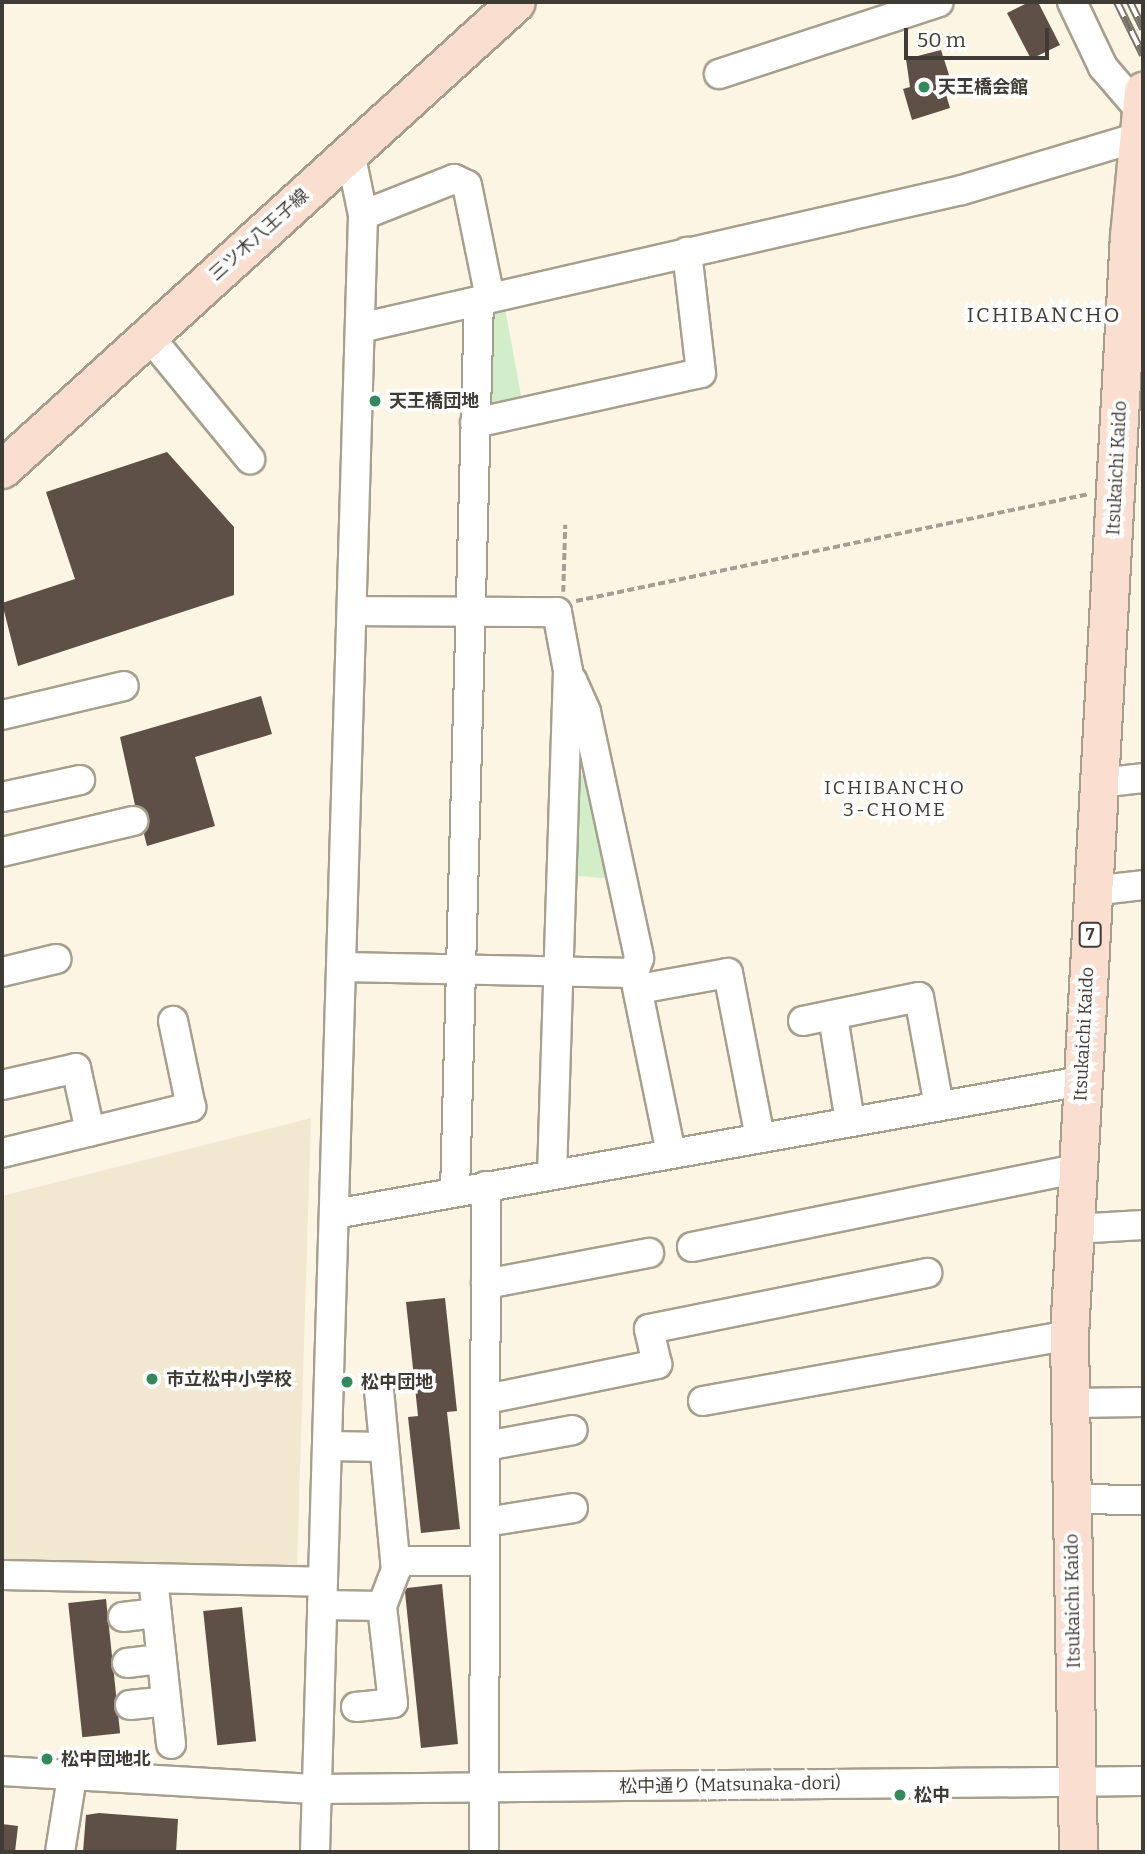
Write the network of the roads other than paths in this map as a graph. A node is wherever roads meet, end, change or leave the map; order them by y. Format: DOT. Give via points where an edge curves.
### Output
graph roads {
  1 [pos="516,2"];
  2 [pos="939,2"];
  3 [pos="1072,2"];
  4 [pos="719,74"];
  5 [pos="1139,113"];
  6 [pos="350,152"];
  7 [pos="363,215"];
  8 [pos="687,252"];
  9 [pos="484,300"];
  10 [pos="360,328"];
  11 [pos="148,335"];
  12 [pos="475,423"];
  13 [pos="250,459"];
  14 [pos="2,468"];
  15 [pos="353,611"];
  16 [pos="472,613"];
  17 [pos="568,671"];
  18 [pos="124,686"];
  19 [pos="2,715"];
  20 [pos="1143,778"];
  21 [pos="80,780"];
  22 [pos="1098,783"];
  23 [pos="2,797"];
  24 [pos="133,821"];
  25 [pos="2,852"];
  26 [pos="1143,885"];
  27 [pos="1092,891"];
  28 [pos="56,959"];
  29 [pos="343,967"];
  30 [pos="461,969"];
  31 [pos="559,970"];
  32 [pos="2,972"];
  33 [pos="636,981"];
  34 [pos="173,1021"];
  35 [pos="803,1021"];
  36 [pos="835,1029"];
  37 [pos="1082,1081"];
  38 [pos="2,1086"];
  39 [pos="939,1107"];
  40 [pos="850,1122"];
  41 [pos="90,1132"];
  42 [pos="760,1138"];
  43 [pos="2,1153"];
  44 [pos="671,1153"];
  45 [pos="1077,1169"];
  46 [pos="552,1174"];
  47 [pos="486,1186"];
  48 [pos="455,1192"];
  49 [pos="335,1214"];
  50 [pos="1143,1225"];
  51 [pos="1074,1229"];
  52 [pos="692,1247"];
  53 [pos="649,1253"];
  54 [pos="927,1273"];
  55 [pos="486,1284"];
  56 [pos="1069,1335"];
  57 [pos="379,1389"];
  58 [pos="487,1399"];
  59 [pos="703,1401"];
  60 [pos="1143,1402"];
  61 [pos="1069,1403"];
  62 [pos="573,1430"];
  63 [pos="328,1446"];
  64 [pos="486,1446"];
  65 [pos="383,1447"];
  66 [pos="1072,1499"];
  67 [pos="1143,1500"];
  68 [pos="573,1508"];
  69 [pos="486,1522"];
  70 [pos="395,1561"];
  71 [pos="485,1561"];
  72 [pos="2,1575"];
  73 [pos="153,1578"];
  74 [pos="323,1594"];
  75 [pos="382,1606"];
  76 [pos="157,1613"];
  77 [pos="123,1617"];
  78 [pos="162,1659"];
  79 [pos="127,1663"];
  80 [pos="166,1701"];
  81 [pos="130,1705"];
  82 [pos="356,1707"];
  83 [pos="171,1744"];
  84 [pos="2,1771"];
  85 [pos="72,1777"];
  86 [pos="1077,1781"];
  87 [pos="1143,1781"];
  88 [pos="317,1788"];
  89 [pos="485,1788"];
  90 [pos="60,1852"];
  91 [pos="315,1852"];
  92 [pos="484,1852"];
  93 [pos="1078,1852"];
  1 -- 6 [label="main road, 三ツ木八王子線"];
  2 -- 4 [label="street"];
  3 -- 5 [label="street" via="1103,67"];
  5 -- 8 [label="street" via="962,190"];
  5 -- 22 [label="main road, Itsukaichi Kaido / 7"];
  6 -- 7 [label="street"];
  6 -- 11 [label="main road, 三ツ木八王子線"];
  7 -- 9 [label="street" via="454,179 467,184"];
  7 -- 10 [label="street"];
  8 -- 9 [label="street"];
  8 -- 12 [label="street" via="701,373"];
  9 -- 10 [label="street"];
  9 -- 12 [label="street"];
  10 -- 15 [label="street"];
  11 -- 13 [label="street"];
  11 -- 14 [label="main road, 三ツ木八王子線"];
  12 -- 16 [label="street"];
  15 -- 16 [label="street"];
  15 -- 29 [label="street"];
  16 -- 17 [label="street" via="557,612"];
  16 -- 30 [label="street"];
  17 -- 31 [label="street"];
  17 -- 33 [label="street" via="586,712 639,958"];
  18 -- 19 [label="street"];
  20 -- 22 [label="street"];
  21 -- 23 [label="street"];
  22 -- 27 [label="main road, Itsukaichi Kaido / 7"];
  24 -- 25 [label="street"];
  26 -- 27 [label="street"];
  27 -- 37 [label="main road, Itsukaichi Kaido / 7"];
  28 -- 32 [label="street"];
  29 -- 30 [label="street"];
  29 -- 49 [label="street"];
  30 -- 31 [label="street"];
  30 -- 48 [label="street"];
  31 -- 33 [label="street"];
  31 -- 46 [label="street"];
  33 -- 42 [label="street" via="728,973"];
  33 -- 44 [label="street"];
  34 -- 41 [label="street" via="191,1107"];
  35 -- 39 [label="street" via="919,997"];
  36 -- 40 [label="street"];
  37 -- 39 [label="street"];
  37 -- 45 [label="main road, Itsukaichi Kaido / 7"];
  38 -- 41 [label="street" via="76,1068"];
  39 -- 40 [label="street"];
  40 -- 42 [label="street"];
  41 -- 43 [label="street"];
  42 -- 44 [label="street"];
  44 -- 46 [label="street"];
  45 -- 51 [label="main road, Itsukaichi Kaido / 7"];
  45 -- 52 [label="street"];
  46 -- 47 [label="street"];
  47 -- 48 [label="street"];
  47 -- 55 [label="street"];
  48 -- 49 [label="street"];
  49 -- 63 [label="street"];
  50 -- 51 [label="street"];
  51 -- 56 [label="main road, Itsukaichi Kaido / 7"];
  53 -- 55 [label="street"];
  54 -- 58 [label="street" via="649,1329 657,1363"];
  55 -- 58 [label="street"];
  56 -- 59 [label="street"];
  56 -- 61 [label="main road, Itsukaichi Kaido / 7"];
  57 -- 65 [label="street"];
  58 -- 64 [label="street"];
  60 -- 61 [label="street"];
  61 -- 66 [label="main road, Itsukaichi Kaido / 7"];
  62 -- 64 [label="street"];
  63 -- 65 [label="street"];
  63 -- 74 [label="street"];
  64 -- 69 [label="street"];
  65 -- 70 [label="street"];
  66 -- 67 [label="street"];
  66 -- 86 [label="main road, Itsukaichi Kaido / 7"];
  68 -- 69 [label="street"];
  69 -- 71 [label="street"];
  70 -- 71 [label="street"];
  70 -- 75 [label="street"];
  71 -- 89 [label="street"];
  72 -- 73 [label="street"];
  73 -- 74 [label="street"];
  73 -- 76 [label="street"];
  74 -- 75 [label="street"];
  74 -- 88 [label="street"];
  75 -- 82 [label="street" via="393,1703"];
  76 -- 77 [label="street"];
  76 -- 78 [label="street"];
  78 -- 79 [label="street"];
  78 -- 80 [label="street"];
  80 -- 81 [label="street"];
  80 -- 83 [label="street"];
  84 -- 85 [label="street, 松中通り (Matsunaka-dori)"];
  85 -- 88 [label="street, 松中通り (Matsunaka-dori)"];
  85 -- 90 [label="street"];
  86 -- 87 [label="street, 松中通り (Matsunaka-dori)"];
  86 -- 89 [label="street, 松中通り (Matsunaka-dori)"];
  86 -- 93 [label="main road, Itsukaichi Kaido / 7"];
  88 -- 89 [label="street, 松中通り (Matsunaka-dori)"];
  88 -- 91 [label="street"];
  89 -- 92 [label="street"];
}
